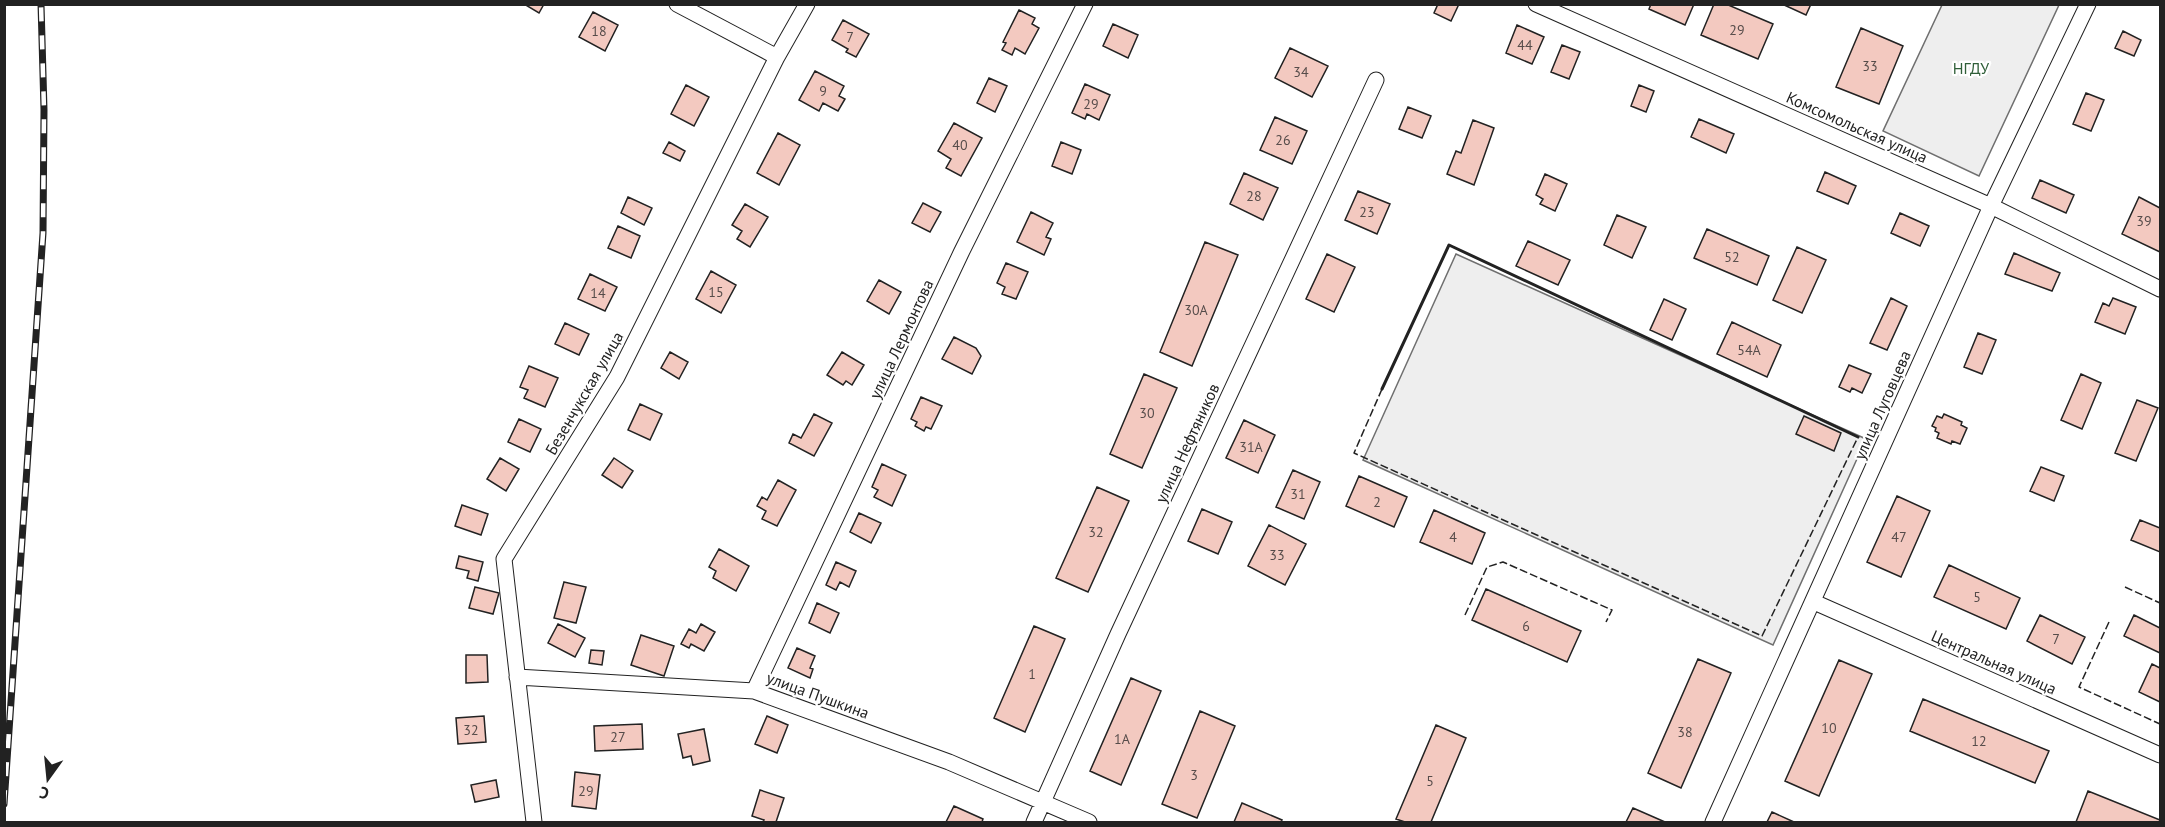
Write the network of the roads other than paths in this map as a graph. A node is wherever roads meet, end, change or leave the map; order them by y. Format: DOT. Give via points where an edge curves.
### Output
graph roads {
  1 [pos="677,4"];
  2 [pos="807,4"];
  3 [pos="1085,4"];
  4 [pos="1536,4"];
  5 [pos="2088,4"];
  6 [pos="777,57"];
  7 [pos="1376,80"];
  8 [pos="1991,206"];
  9 [pos="2160,289"];
  10 [pos="1814,602"];
  11 [pos="517,677"];
  12 [pos="754,691"];
  13 [pos="2160,755"];
  14 [pos="1044,802"];
  15 [pos="534,822"];
  16 [pos="1034,822"];
  17 [pos="1089,822"];
  18 [pos="1713,822"];
  1 -- 6 [label="street"];
  2 -- 6 [label="street, Безенчукская улица"];
  3 -- 12 [label="street, улица Лермонтова" via="961,253"];
  4 -- 8 [label="street, Комсомольская улица"];
  5 -- 8 [label="street, улица Луговцева"];
  6 -- 11 [label="street, Безенчукская улица" via="617,377 504,559"];
  7 -- 14 [label="street, улица Нефтяников" via="1123,623"];
  8 -- 9 [label="street, Комсомольская улица"];
  8 -- 10 [label="street, улица Луговцева"];
  10 -- 13 [label="street, Центральная улица"];
  10 -- 18 [label="street, улица Луговцева"];
  11 -- 12 [label="street, улица Пушкина"];
  11 -- 15 [label="street, Безенчукская улица"];
  12 -- 14 [label="street, улица Пушкина" via="949,762"];
  14 -- 16 [label="street, улица Нефтяников"];
  14 -- 17 [label="street, улица Пушкина"];
}
